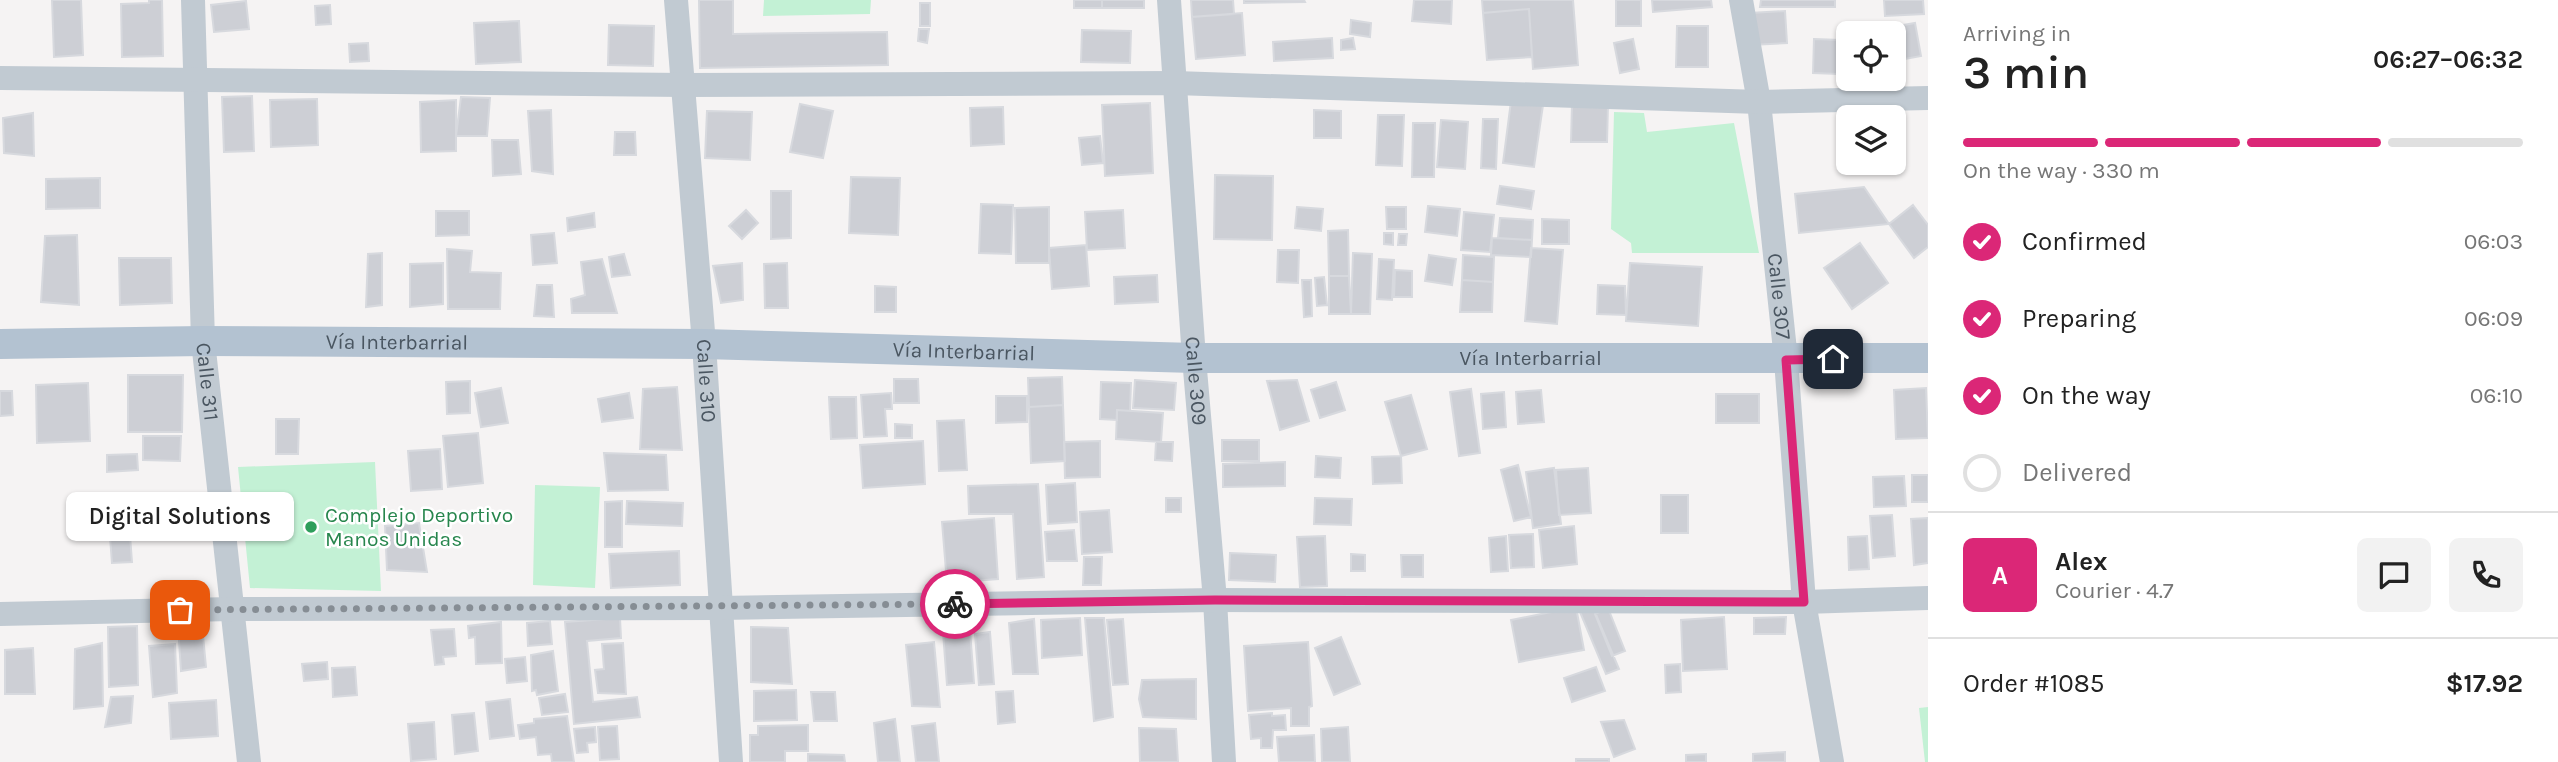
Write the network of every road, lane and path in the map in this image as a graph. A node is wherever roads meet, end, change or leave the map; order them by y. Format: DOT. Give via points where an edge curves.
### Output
graph roads {
  1 [pos="193,0"];
  2 [pos="676,0"];
  3 [pos="1169,0"];
  4 [pos="1741,0"];
  5 [pos="0,78"];
  6 [pos="197,80"];
  7 [pos="1175,83"];
  8 [pos="684,85"];
  9 [pos="1928,98"];
  10 [pos="1759,102"];
  11 [pos="203,341"];
  12 [pos="0,344"];
  13 [pos="704,344"];
  14 [pos="1194,358"];
  15 [pos="1928,358"];
  16 [pos="1786,360"];
  17 [pos="1928,598"];
  18 [pos="1215,600"];
  19 [pos="1804,602"];
  20 [pos="720,608"];
  21 [pos="232,610"];
  22 [pos="0,614"];
  23 [pos="249,762"];
  24 [pos="732,762"];
  25 [pos="1224,762"];
  26 [pos="1832,762"];
  1 -- 6 [label="street, Calle 311"];
  2 -- 8 [label="street, Calle 310"];
  3 -- 7 [label="street, Calle 309"];
  4 -- 10 [label="street, Calle 307"];
  5 -- 6 [label="street"];
  6 -- 8 [label="street"];
  6 -- 11 [label="street, Calle 311"];
  7 -- 8 [label="street"];
  7 -- 10 [label="street"];
  7 -- 14 [label="street, Calle 309"];
  8 -- 13 [label="street, Calle 310"];
  9 -- 10 [label="street"];
  10 -- 16 [label="street, Calle 307"];
  11 -- 12 [label="main road, Vía Interbarrial"];
  11 -- 13 [label="main road, Vía Interbarrial"];
  11 -- 21 [label="street, Calle 311"];
  13 -- 14 [label="main road, Vía Interbarrial"];
  13 -- 20 [label="street, Calle 310"];
  14 -- 16 [label="main road, Vía Interbarrial"];
  14 -- 18 [label="street, Calle 309"];
  15 -- 16 [label="main road, Vía Interbarrial"];
  16 -- 19 [label="street, Calle 307"];
  17 -- 19 [label="street"];
  18 -- 19 [label="street"];
  18 -- 20 [label="street"];
  18 -- 25 [label="street, Calle 309"];
  19 -- 26 [label="street, Calle 307"];
  20 -- 21 [label="street"];
  20 -- 24 [label="street, Calle 310"];
  21 -- 22 [label="street"];
  21 -- 23 [label="street, Calle 311"];
}
